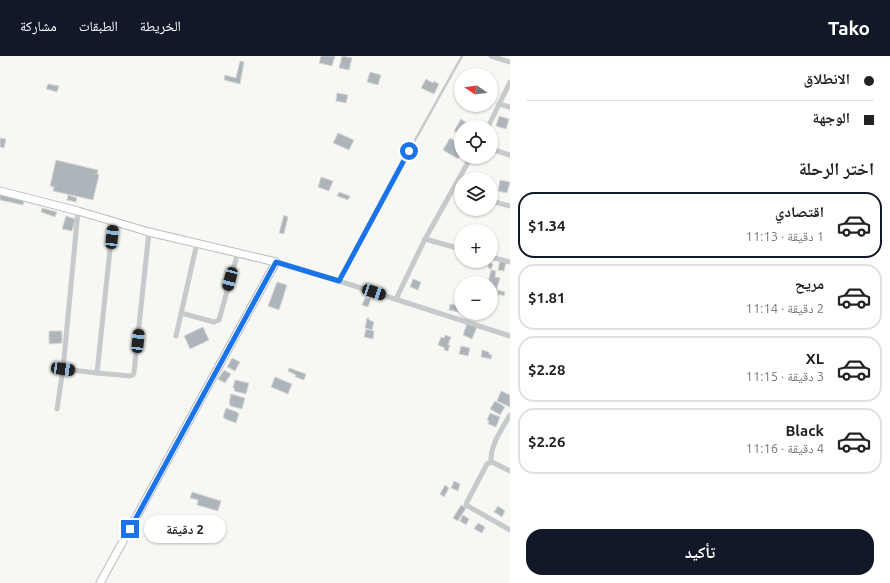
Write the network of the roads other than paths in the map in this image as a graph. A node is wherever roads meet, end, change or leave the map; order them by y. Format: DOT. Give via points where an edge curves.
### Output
graph roads {
  1 [pos="462,56"];
  2 [pos="491,56"];
  3 [pos="510,62"];
  4 [pos="510,82"];
  5 [pos="499,104"];
  6 [pos="510,107"];
  7 [pos="491,120"];
  8 [pos="498,151"];
  9 [pos="510,155"];
  10 [pos="467,164"];
  11 [pos="453,190"];
  12 [pos="0,191"];
  13 [pos="498,202"];
  14 [pos="510,206"];
  15 [pos="78,211"];
  16 [pos="113,222"];
  17 [pos="149,232"];
  18 [pos="425,239"];
  19 [pos="197,243"];
  20 [pos="454,247"];
  21 [pos="238,252"];
  22 [pos="498,259"];
  23 [pos="276,262"];
  24 [pos="510,262"];
  25 [pos="339,281"];
  26 [pos="396,299"];
  27 [pos="181,313"];
  28 [pos="176,336"];
  29 [pos="510,336"];
  30 [pos="63,369"];
  31 [pos="98,374"];
  32 [pos="57,409"];
  33 [pos="510,415"];
  34 [pos="491,462"];
  35 [pos="510,471"];
  36 [pos="510,530"];
  37 [pos="100,583"];
  1 -- 25 [label="lane"];
  2 -- 3 [label="street"];
  4 -- 5 [label="street"];
  5 -- 6 [label="street"];
  5 -- 7 [label="street"];
  8 -- 9 [label="street"];
  10 -- 11 [label="street"];
  11 -- 18 [label="street"];
  12 -- 15 [label="street"];
  13 -- 14 [label="street"];
  15 -- 16 [label="street"];
  15 -- 30 [label="street"];
  16 -- 17 [label="street"];
  16 -- 31 [label="street"];
  17 -- 19 [label="street"];
  17 -- 31 [label="street" via="134,374"];
  18 -- 20 [label="street"];
  18 -- 26 [label="street"];
  19 -- 21 [label="street"];
  19 -- 27 [label="street"];
  21 -- 23 [label="street"];
  21 -- 27 [label="street" via="219,320 214,322"];
  22 -- 24 [label="street"];
  23 -- 25 [label="street"];
  23 -- 37 [label="street"];
  25 -- 26 [label="street"];
  26 -- 29 [label="street"];
  27 -- 28 [label="street"];
  30 -- 31 [label="street"];
  30 -- 32 [label="street"];
  33 -- 34 [label="street" via="496,440"];
  34 -- 35 [label="street"];
  34 -- 36 [label="street" via="466,505"];
}
